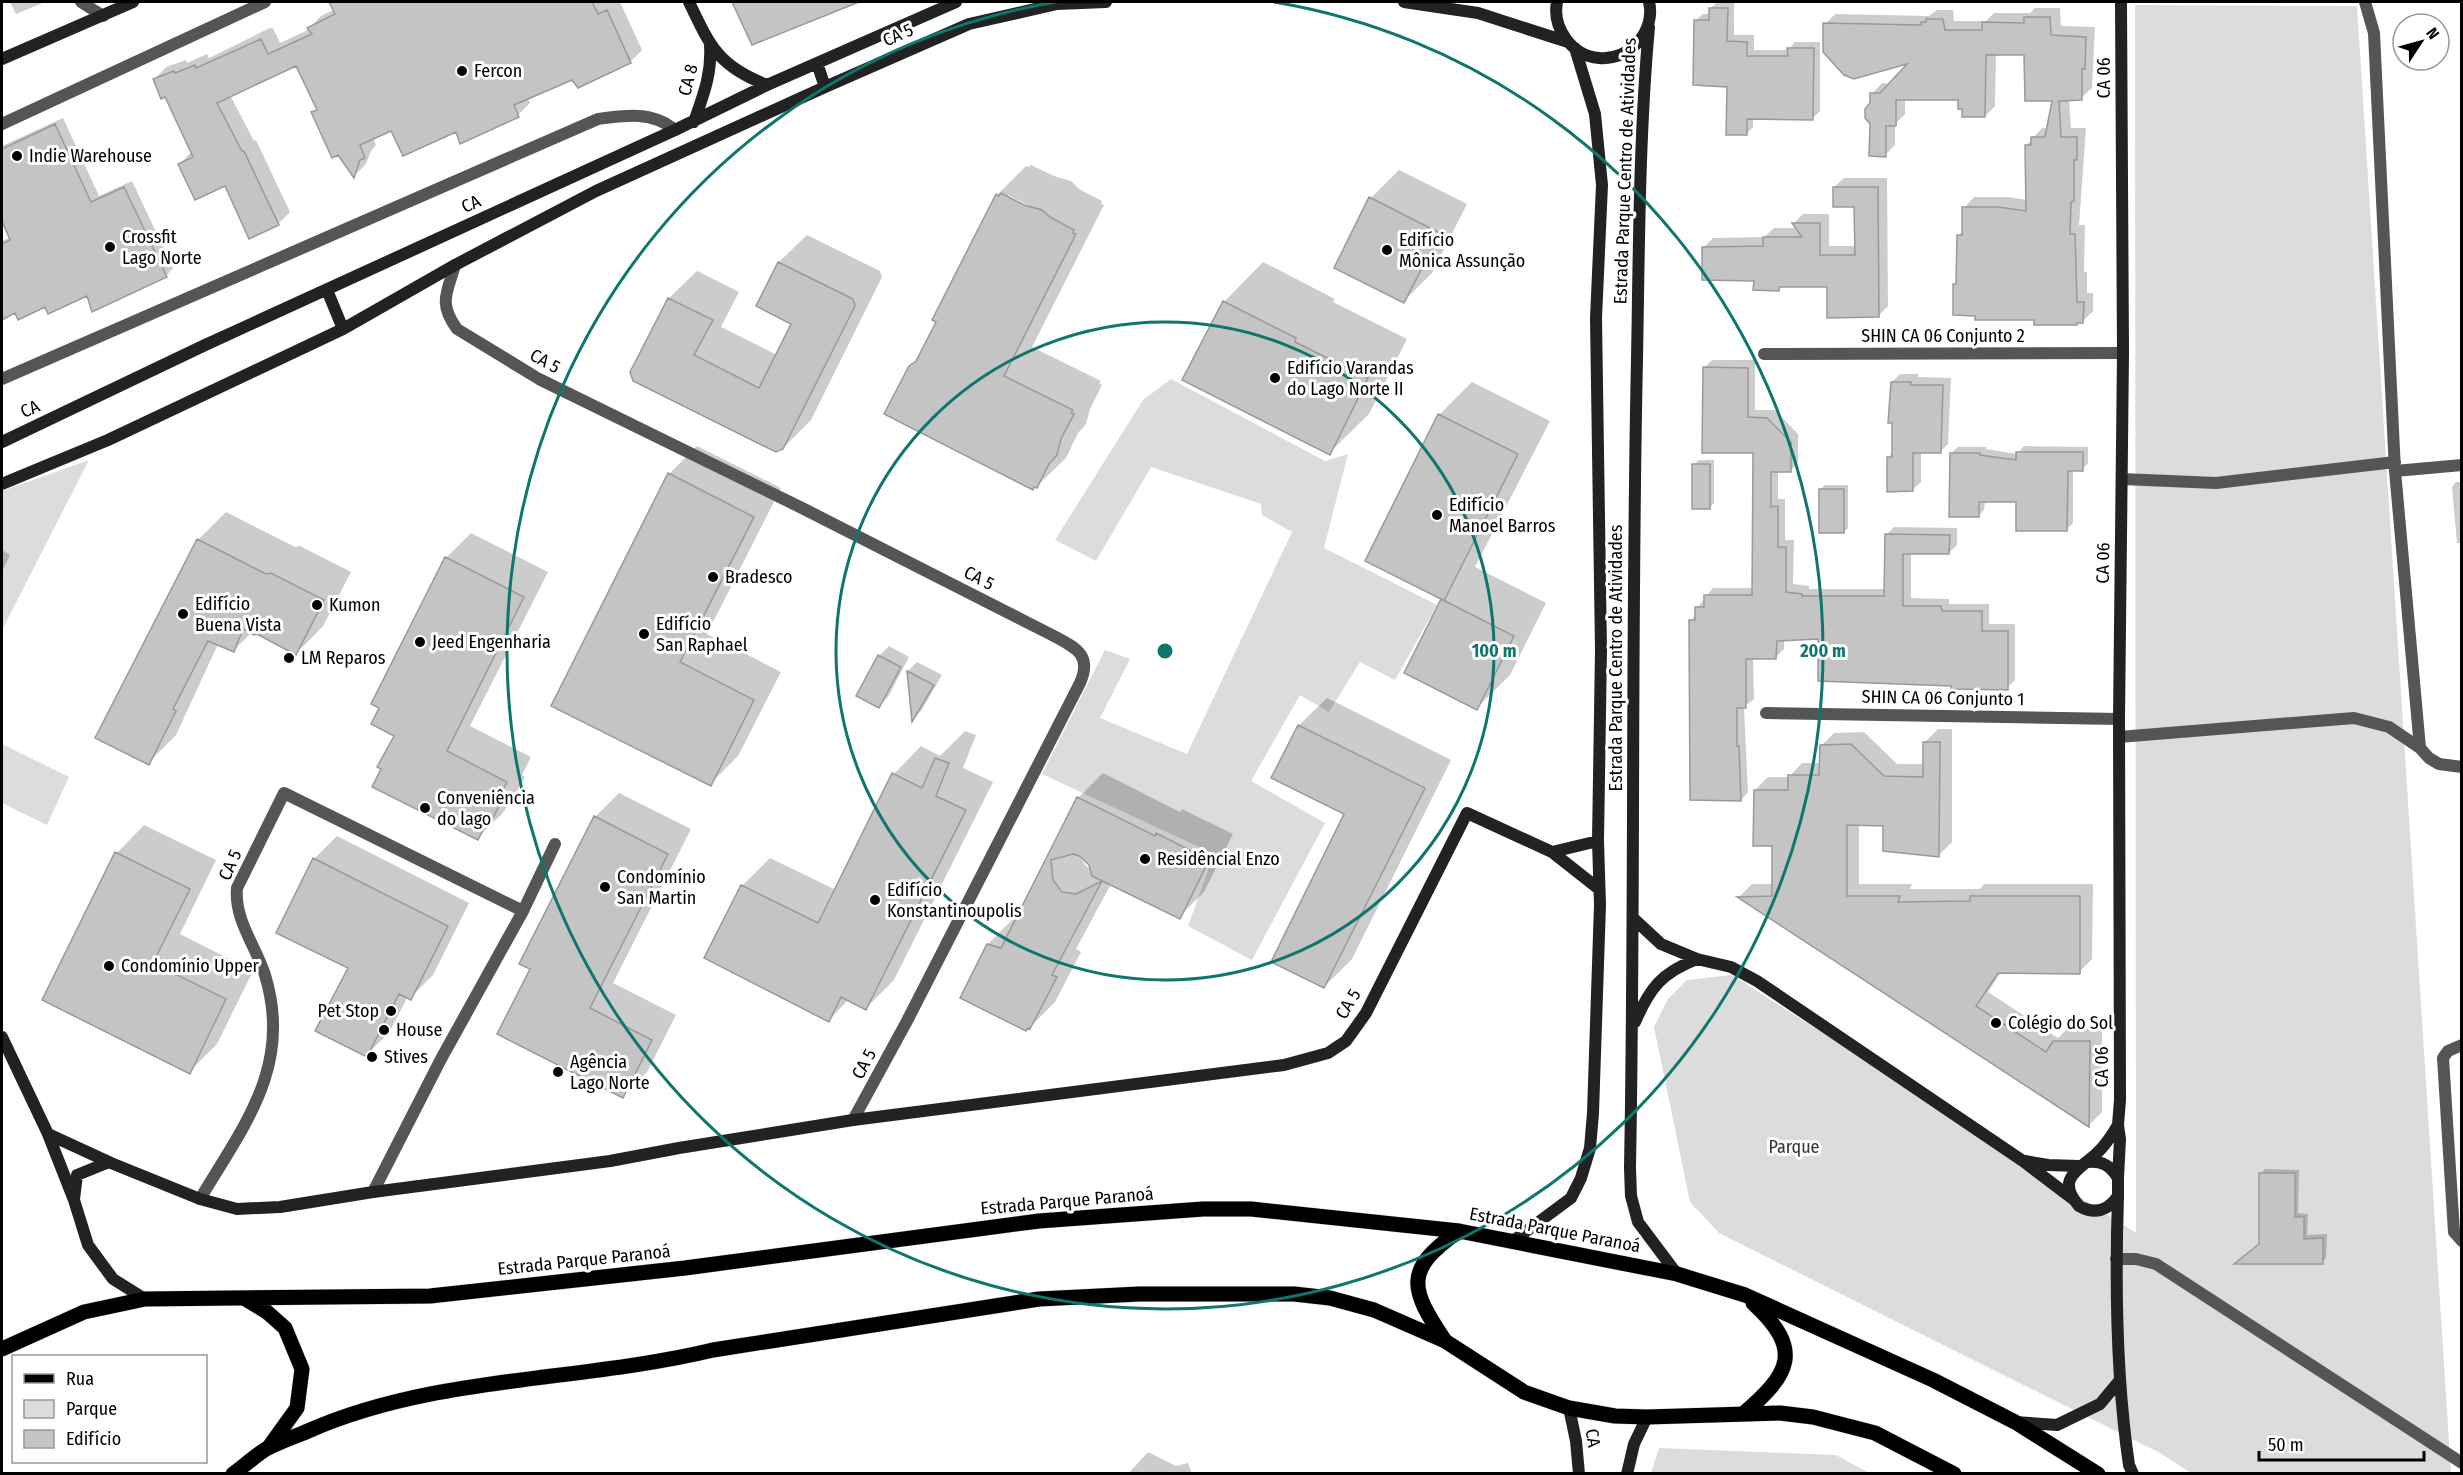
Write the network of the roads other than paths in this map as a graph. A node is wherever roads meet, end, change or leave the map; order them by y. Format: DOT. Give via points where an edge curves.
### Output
graph roads {
  1 [pos="81,2"];
  2 [pos="133,2"];
  3 [pos="265,2"];
  4 [pos="690,2"];
  5 [pos="956,2"];
  6 [pos="1106,2"];
  7 [pos="1404,2"];
  8 [pos="1557,2"];
  9 [pos="1649,2"];
  10 [pos="2121,2"];
  11 [pos="2365,2"];
  12 [pos="103,16"];
  13 [pos="1649,27"];
  14 [pos="1572,45"];
  15 [pos="710,46"];
  16 [pos="2,59"];
  17 [pos="817,63"];
  18 [pos="767,85"];
  19 [pos="825,87"];
  20 [pos="694,122"];
  21 [pos="2,124"];
  22 [pos="675,130"];
  23 [pos="455,265"];
  24 [pos="327,290"];
  25 [pos="342,329"];
  26 [pos="2123,353"];
  27 [pos="1764,354"];
  28 [pos="2,379"];
  29 [pos="2,442"];
  30 [pos="2462,465"];
  31 [pos="2395,467"];
  32 [pos="2122,479"];
  33 [pos="2,484"];
  34 [pos="1766,713"];
  35 [pos="2119,719"];
  36 [pos="2119,737"];
  37 [pos="2420,748"];
  38 [pos="2462,766"];
  39 [pos="1598,841"];
  40 [pos="555,844"];
  41 [pos="1552,852"];
  42 [pos="1599,889"];
  43 [pos="523,911"];
  44 [pos="1634,919"];
  45 [pos="1697,959"];
  46 [pos="1632,1030"];
  47 [pos="2,1037"];
  48 [pos="2462,1045"];
  49 [pos="853,1120"];
  50 [pos="2118,1125"];
  51 [pos="48,1134"];
  52 [pos="2023,1161"];
  53 [pos="109,1162"];
  54 [pos="2083,1164"];
  55 [pos="2118,1178"];
  56 [pos="373,1192"];
  57 [pos="2118,1196"];
  58 [pos="200,1199"];
  59 [pos="2073,1199"];
  60 [pos="74,1200"];
  61 [pos="1459,1231"];
  62 [pos="1513,1241"];
  63 [pos="2462,1241"];
  64 [pos="2116,1259"];
  65 [pos="1677,1274"];
  66 [pos="1745,1296"];
  67 [pos="244,1298"];
  68 [pos="145,1299"];
  69 [pos="1445,1341"];
  70 [pos="2,1349"];
  71 [pos="2120,1380"];
  72 [pos="1569,1408"];
  73 [pos="1743,1414"];
  74 [pos="1647,1418"];
  75 [pos="2015,1422"];
  76 [pos="267,1449"];
  77 [pos="2462,1463"];
  78 [pos="233,1473"];
  79 [pos="1579,1473"];
  80 [pos="1627,1473"];
  81 [pos="1954,1473"];
  82 [pos="2098,1473"];
  83 [pos="2133,1473"];
  1 -- 12 [label="street"];
  2 -- 12 [label="street"];
  3 -- 21 [label="street"];
  4 -- 15 [label="street, CA 8"];
  5 -- 17 [label="street, CA"];
  6 -- 19 [label="street, CA 5" via="1057,4 969,24"];
  7 -- 14 [label="street" via="1478,13"];
  8 -- 14 [label="street, Estrada Parque Centro de Atividades" via="1557,20"];
  9 -- 13 [label="street, Estrada Parque Centro de Atividades"];
  10 -- 26 [label="street, CA 06"];
  11 -- 31 [label="street" via="2374,33"];
  12 -- 16 [label="street"];
  13 -- 14 [label="street" via="1628,51 1614,57 1584,54"];
  13 -- 44 [label="street, Estrada Parque Centro de Atividades" via="1642,109 1635,448"];
  14 -- 39 [label="street, Estrada Parque Centro de Atividades" via="1595,114 1602,184 1596,318 1601,650"];
  15 -- 18 [label="street, CA 8" via="735,70"];
  15 -- 20 [label="street, CA 8" via="709,80"];
  17 -- 18 [label="street, CA"];
  17 -- 19 [label="street"];
  18 -- 20 [label="street, CA"];
  19 -- 23 [label="street, CA 5" via="596,191"];
  20 -- 22 [label="street, CA"];
  22 -- 24 [label="street, CA"];
  22 -- 28 [label="street" via="666,122 635,114 598,119"];
  23 -- 25 [label="street, CA 5"];
  23 -- 49 [label="street, CA 5" via="444,306 456,330 539,379 1073,646 1084,661 1086,668 1080,683"];
  24 -- 25 [label="street"];
  24 -- 29 [label="street, CA"];
  25 -- 33 [label="street, CA 5" via="108,440"];
  26 -- 27 [label="street, SHIN CA 06 Conjunto 2"];
  26 -- 32 [label="street, CA 06"];
  30 -- 31 [label="street"];
  31 -- 32 [label="street" via="2216,483"];
  31 -- 37 [label="street"];
  32 -- 35 [label="street, CA 06"];
  34 -- 35 [label="street, SHIN CA 06 Conjunto 1"];
  35 -- 36 [label="street, CA 06"];
  36 -- 37 [label="street" via="2354,718 2389,727"];
  36 -- 50 [label="street, CA 06"];
  37 -- 38 [label="street" via="2439,764"];
  39 -- 41 [label="street"];
  39 -- 42 [label="street, Estrada Parque Centro de Atividades"];
  40 -- 43 [label="street"];
  41 -- 42 [label="street, CA 5"];
  41 -- 49 [label="street, CA 5" via="1467,813 1366,1013 1346,1041 1328,1053 1284,1065"];
  42 -- 62 [label="street, Estrada Parque Centro de Atividades" via="1590,1148 1570,1198"];
  43 -- 56 [label="street"];
  43 -- 58 [label="street, CA 5" via="284,793 236,897 271,997 273,1047 256,1106"];
  44 -- 45 [label="street" via="1661,944"];
  44 -- 46 [label="street, Estrada Parque Centro de Atividades"];
  45 -- 46 [label="street" via="1674,969 1648,993"];
  45 -- 52 [label="street" via="1731,967 1757,981"];
  46 -- 65 [label="street, Estrada Parque Centro de Atividades" via="1632,1204 1638,1222"];
  47 -- 51 [label="street"];
  48 -- 63 [label="street" via="2443,1058 2454,1232"];
  49 -- 56 [label="street, CA 5" via="610,1161"];
  50 -- 54 [label="street"];
  50 -- 55 [label="street, CA 06"];
  51 -- 53 [label="street, CA 5"];
  51 -- 60 [label="street"];
  52 -- 54 [label="street"];
  52 -- 59 [label="street"];
  53 -- 58 [label="street, CA 5"];
  53 -- 60 [label="street" via="77,1175"];
  54 -- 55 [label="street" via="2106,1164"];
  54 -- 59 [label="street" via="2070,1181"];
  55 -- 57 [label="street, CA 06"];
  56 -- 58 [label="street, CA 5" via="280,1207 237,1209"];
  57 -- 59 [label="street" via="2105,1209 2096,1211 2079,1206"];
  57 -- 64 [label="street, CA 06"];
  60 -- 68 [label="street" via="88,1245 113,1279"];
  61 -- 62 [label="main road, Estrada Parque Paranoá"];
  61 -- 67 [label="main road, Estrada Parque Paranoá" via="1251,1209 1203,1209 1039,1221 685,1268 430,1296"];
  61 -- 69 [label="main road" via="1425,1259 1418,1275 1424,1310"];
  62 -- 65 [label="main road, Estrada Parque Paranoá"];
  64 -- 71 [label="street, CA 06"];
  64 -- 77 [label="street" via="2156,1264"];
  65 -- 66 [label="main road, Estrada Parque Paranoá"];
  66 -- 73 [label="main road" via="1767,1316 1782,1338 1785,1356 1781,1376"];
  66 -- 75 [label="main road, Estrada Parque Paranoá" via="1933,1380"];
  67 -- 68 [label="main road, Estrada Parque Paranoá"];
  67 -- 76 [label="main road" via="285,1329 302,1369 297,1407"];
  68 -- 70 [label="main road, Estrada Parque Paranoá" via="84,1312"];
  69 -- 72 [label="main road" via="1524,1392"];
  69 -- 76 [label="main road" via="1374,1310 1330,1298 1294,1294 1039,1299 713,1350 667,1361 445,1392 333,1420"];
  71 -- 75 [label="street" via="2100,1404 2057,1425"];
  71 -- 83 [label="street, CA 06"];
  72 -- 74 [label="main road"];
  72 -- 79 [label="street, CA"];
  73 -- 74 [label="main road"];
  73 -- 81 [label="main road" via="1780,1413 1849,1425 1875,1433"];
  74 -- 80 [label="street" via="1634,1444"];
  75 -- 82 [label="main road, Estrada Parque Paranoá"];
  76 -- 78 [label="main road"];
}
